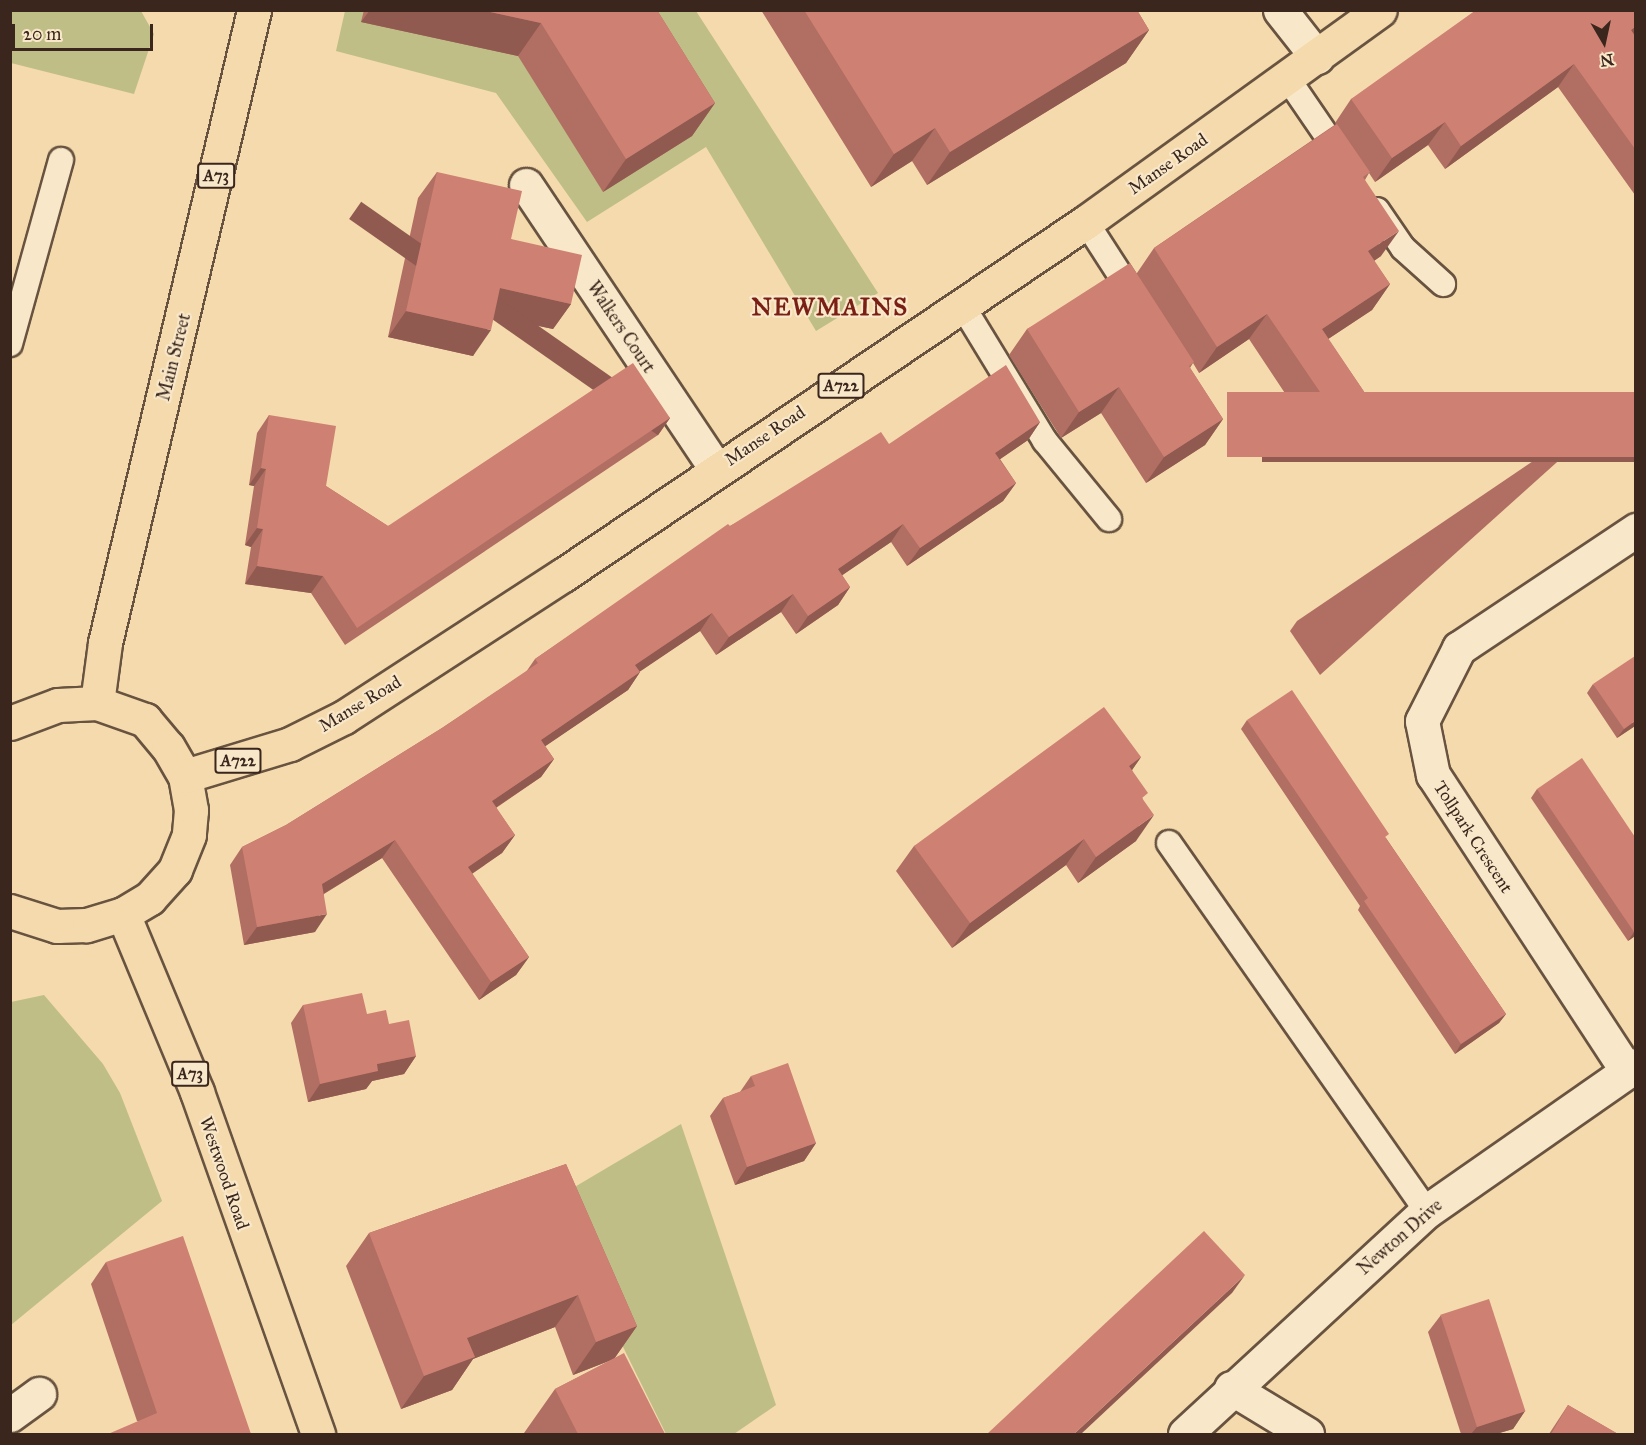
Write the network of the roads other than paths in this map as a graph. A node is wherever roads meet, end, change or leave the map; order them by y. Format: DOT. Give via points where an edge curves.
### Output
graph roads {
  1 [pos="254,10"];
  2 [pos="1280,10"];
  3 [pos="1380,10"];
  4 [pos="1317,57"];
  5 [pos="1288,78"];
  6 [pos="61,160"];
  7 [pos="526,185"];
  8 [pos="1086,222"];
  9 [pos="1443,284"];
  10 [pos="962,305"];
  11 [pos="1150,322"];
  12 [pos="10,344"];
  13 [pos="716,469"];
  14 [pos="1109,519"];
  15 [pos="1635,530"];
  16 [pos="97,703"];
  17 [pos="10,723"];
  18 [pos="185,776"];
  19 [pos="1169,843"];
  20 [pos="10,911"];
  21 [pos="123,914"];
  22 [pos="1631,1068"];
  23 [pos="1427,1211"];
  24 [pos="1232,1388"];
  25 [pos="39,1394"];
  26 [pos="10,1415"];
  27 [pos="318,1434"];
  28 [pos="1185,1434"];
  29 [pos="1307,1434"];
  1 -- 16 [label="main road, Main Street / A73" via="105,643"];
  2 -- 4 [label="street"];
  3 -- 4 [label="main road, Manse Road / A722"];
  4 -- 5 [label="main road, Manse Road / A722"];
  5 -- 8 [label="main road, Manse Road / A722"];
  5 -- 9 [label="lane" via="1403,248"];
  6 -- 12 [label="lane"];
  7 -- 13 [label="street, Walkers Court"];
  8 -- 10 [label="main road, Manse Road / A722"];
  8 -- 11 [label="lane"];
  10 -- 13 [label="main road, Manse Road / A722"];
  10 -- 14 [label="lane" via="1045,441"];
  13 -- 18 [label="main road, Manse Road / A722" via="344,717 290,744"];
  15 -- 22 [label="street, Tollpark Crescent" via="1459,648 1422,721 1433,775"];
  16 -- 17 [label="main road" via="58,705"];
  16 -- 18 [label="main road" via="145,720 168,747"];
  18 -- 21 [label="main road" via="191,810 189,835 175,870 150,898"];
  19 -- 23 [label="lane"];
  20 -- 21 [label="main road" via="57,926 86,925"];
  21 -- 27 [label="main road, Westwood Road / A73" via="198,1092"];
  22 -- 23 [label="street, Newton Drive"];
  23 -- 24 [label="street, Newton Drive"];
  24 -- 28 [label="street, Newton Drive"];
  24 -- 29 [label="street"];
  25 -- 26 [label="street"];
}
